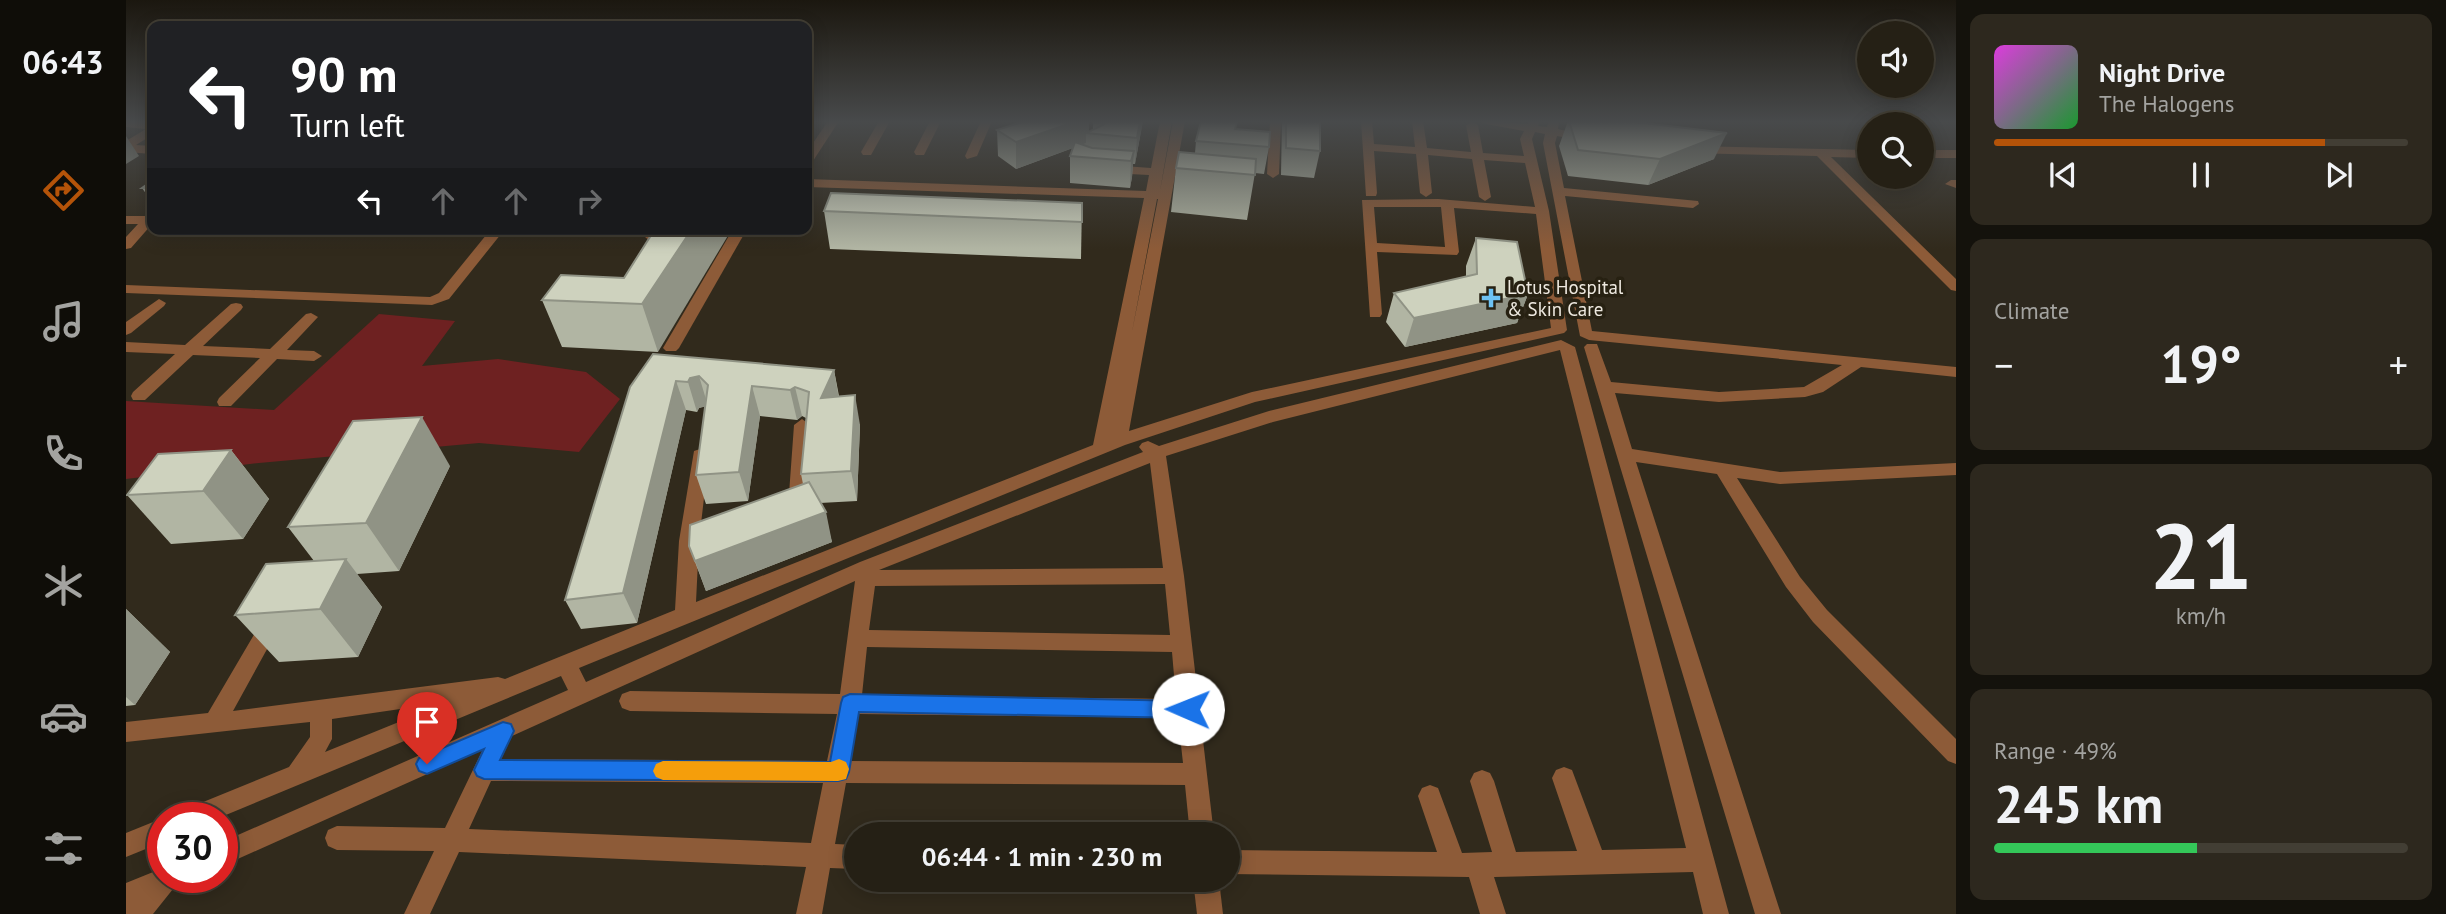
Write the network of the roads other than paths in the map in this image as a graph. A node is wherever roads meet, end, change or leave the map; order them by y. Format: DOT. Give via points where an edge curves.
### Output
graph roads {
  1 [pos="1157,164"];
  2 [pos="1167,164"];
  3 [pos="1273,164"];
  4 [pos="1369,164"];
  5 [pos="1423,164"];
  6 [pos="1478,164"];
  7 [pos="1532,164"];
  8 [pos="1553,164"];
  9 [pos="1831,164"];
  10 [pos="1097,168"];
  11 [pos="1155,172"];
  12 [pos="1273,174"];
  13 [pos="812,183"];
  14 [pos="812,191"];
  15 [pos="1558,191"];
  16 [pos="1371,193"];
  17 [pos="1426,193"];
  18 [pos="1485,197"];
  19 [pos="1157,199"];
  20 [pos="1447,204"];
  21 [pos="1693,204"];
  22 [pos="1542,211"];
  23 [pos="147,218"];
  24 [pos="126,219"];
  25 [pos="147,221"];
  26 [pos="493,235"];
  27 [pos="651,235"];
  28 [pos="737,235"];
  29 [pos="126,244"];
  30 [pos="1371,247"];
  31 [pos="660,257"];
  32 [pos="1956,287"];
  33 [pos="126,289"];
  34 [pos="159,303"];
  35 [pos="236,307"];
  36 [pos="1375,314"];
  37 [pos="310,317"];
  38 [pos="126,330"];
  39 [pos="1561,338"];
  40 [pos="1588,338"];
  41 [pos="126,347"];
  42 [pos="671,348"];
  43 [pos="192,349"];
  44 [pos="274,353"];
  45 [pos="314,356"];
  46 [pos="1860,361"];
  47 [pos="1956,372"];
  48 [pos="1604,387"];
  49 [pos="139,396"];
  50 [pos="225,402"];
  51 [pos="802,425"];
  52 [pos="702,439"];
  53 [pos="1118,442"];
  54 [pos="1157,453"];
  55 [pos="1625,454"];
  56 [pos="1956,470"];
  57 [pos="1724,471"];
  58 [pos="778,508"];
  59 [pos="714,531"];
  60 [pos="689,541"];
  61 [pos="866,573"];
  62 [pos="1174,576"];
  63 [pos="282,605"];
  64 [pos="685,615"];
  65 [pos="860,638"];
  66 [pos="1181,644"];
  67 [pos="566,664"];
  68 [pos="524,682"];
  69 [pos="582,696"];
  70 [pos="630,701"];
  71 [pos="850,703"];
  72 [pos="1188,709"];
  73 [pos="321,711"];
  74 [pos="215,722"];
  75 [pos="503,731"];
  76 [pos="126,732"];
  77 [pos="1956,754"];
  78 [pos="484,770"];
  79 [pos="838,772"];
  80 [pos="1196,774"];
  81 [pos="297,775"];
  82 [pos="1564,778"];
  83 [pos="1482,781"];
  84 [pos="1430,796"];
  85 [pos="231,802"];
  86 [pos="1201,822"];
  87 [pos="147,836"];
  88 [pos="337,838"];
  89 [pos="451,839"];
  90 [pos="126,845"];
  91 [pos="238,847"];
  92 [pos="819,856"];
  93 [pos="844,857"];
  94 [pos="1699,860"];
  95 [pos="1240,862"];
  96 [pos="1594,863"];
  97 [pos="1466,865"];
  98 [pos="1508,865"];
  99 [pos="147,887"];
  100 [pos="1207,892"];
  101 [pos="155,893"];
  102 [pos="126,896"];
  103 [pos="136,914"];
  104 [pos="417,914"];
  105 [pos="809,914"];
  106 [pos="1210,914"];
  107 [pos="1493,914"];
  108 [pos="1716,914"];
  109 [pos="1768,914"];
  1 -- 11 [label="street"];
  2 -- 19 [label="street"];
  3 -- 12 [label="street"];
  4 -- 16 [label="street"];
  5 -- 17 [label="street"];
  6 -- 18 [label="street"];
  7 -- 22 [label="street"];
  8 -- 15 [label="street"];
  9 -- 32 [label="street"];
  10 -- 11 [label="street"];
  11 -- 19 [label="street"];
  13 -- 19 [label="street"];
  14 -- 19 [label="street"];
  15 -- 21 [label="street"];
  15 -- 40 [label="street"];
  19 -- 53 [label="street"];
  20 -- 22 [label="street"];
  20 -- 30 [label="street" via="1367,203"];
  20 -- 30 [label="street" via="1452,252"];
  22 -- 39 [label="street"];
  23 -- 24 [label="street"];
  25 -- 29 [label="street"];
  26 -- 33 [label="street" via="444,296 432,301"];
  27 -- 31 [label="street" via="667,246"];
  28 -- 42 [label="street"];
  30 -- 36 [label="street"];
  34 -- 38 [label="street"];
  35 -- 43 [label="street"];
  37 -- 44 [label="street"];
  39 -- 40 [label="street" via="1579,350"];
  39 -- 53 [label="street" via="1252,397"];
  39 -- 54 [label="street" via="1269,417"];
  39 -- 94 [label="street"];
  40 -- 46 [label="street"];
  40 -- 48 [label="street"];
  41 -- 43 [label="street"];
  43 -- 44 [label="street"];
  43 -- 49 [label="street"];
  44 -- 45 [label="street"];
  44 -- 50 [label="street"];
  46 -- 47 [label="street"];
  46 -- 48 [label="street" via="1805,391 1719,397"];
  48 -- 55 [label="street"];
  51 -- 58 [label="street" via="797,499"];
  52 -- 60 [label="street"];
  53 -- 54 [label="street"];
  53 -- 64 [label="street"];
  54 -- 61 [label="street"];
  54 -- 62 [label="street"];
  55 -- 57 [label="street"];
  55 -- 109 [label="street"];
  56 -- 57 [label="street" via="1794,478"];
  57 -- 77 [label="street" via="1793,582 1820,616"];
  59 -- 60 [label="street"];
  60 -- 64 [label="street"];
  61 -- 62 [label="street"];
  61 -- 65 [label="street"];
  61 -- 69 [label="street"];
  62 -- 66 [label="street"];
  63 -- 74 [label="street"];
  64 -- 67 [label="street"];
  65 -- 66 [label="street"];
  65 -- 71 [label="street"];
  66 -- 72 [label="street"];
  67 -- 68 [label="street"];
  67 -- 69 [label="street"];
  68 -- 73 [label="street"];
  68 -- 81 [label="street"];
  69 -- 75 [label="street"];
  70 -- 71 [label="street"];
  71 -- 72 [label="street"];
  71 -- 79 [label="street"];
  72 -- 80 [label="street"];
  73 -- 74 [label="street"];
  73 -- 81 [label="street" via="321,739"];
  74 -- 76 [label="street"];
  75 -- 78 [label="street"];
  75 -- 91 [label="street"];
  78 -- 79 [label="street"];
  78 -- 89 [label="street"];
  79 -- 80 [label="street"];
  79 -- 92 [label="street"];
  80 -- 86 [label="street"];
  81 -- 85 [label="street"];
  82 -- 96 [label="street"];
  83 -- 98 [label="street"];
  84 -- 97 [label="street"];
  87 -- 90 [label="street"];
  88 -- 89 [label="street"];
  89 -- 92 [label="street"];
  89 -- 104 [label="street"];
  92 -- 93 [label="street"];
  92 -- 105 [label="street"];
  94 -- 96 [label="street"];
  94 -- 108 [label="street"];
  95 -- 97 [label="street"];
  96 -- 98 [label="street"];
  97 -- 98 [label="street"];
  97 -- 107 [label="street"];
  99 -- 102 [label="street"];
  100 -- 106 [label="street"];
  101 -- 103 [label="street"];
}
